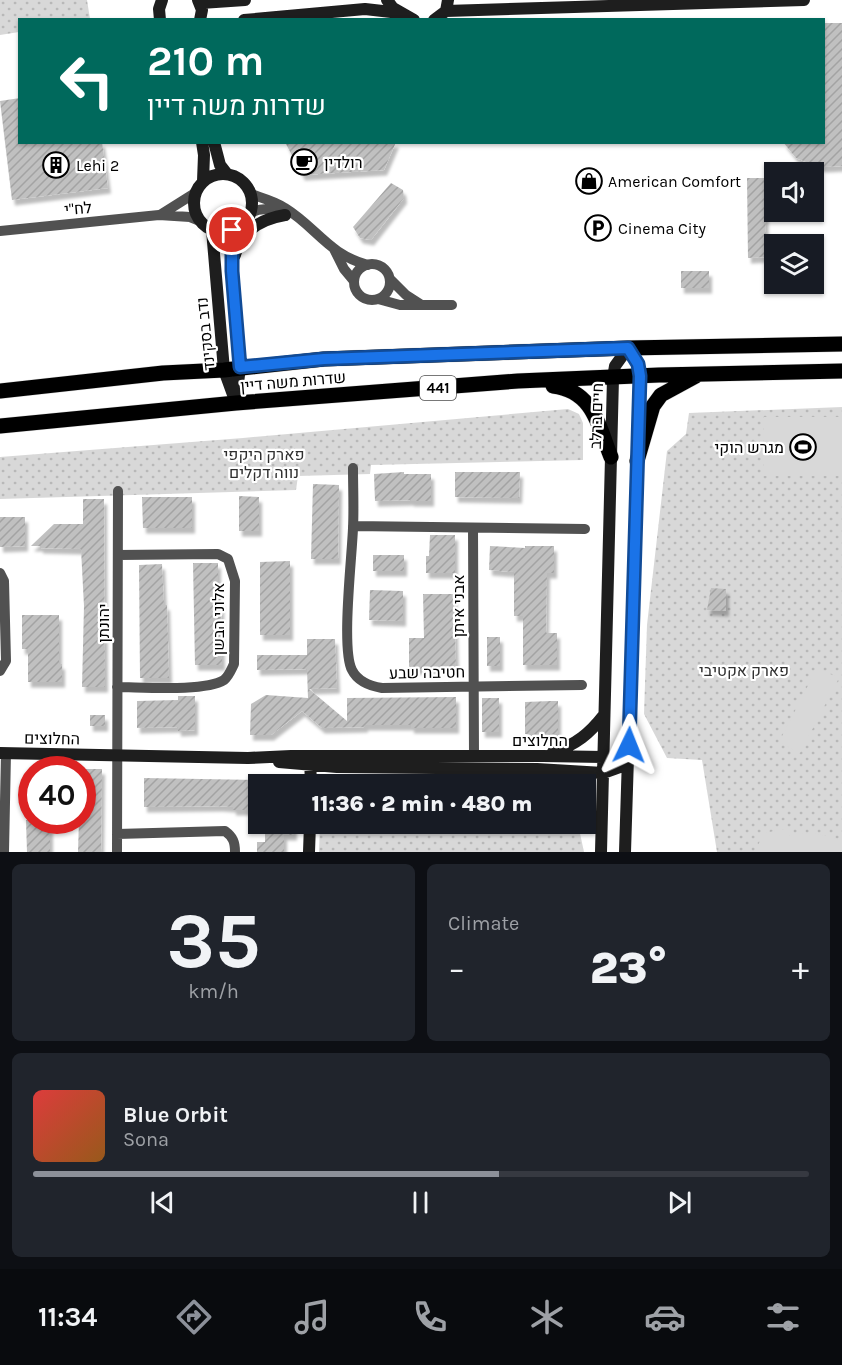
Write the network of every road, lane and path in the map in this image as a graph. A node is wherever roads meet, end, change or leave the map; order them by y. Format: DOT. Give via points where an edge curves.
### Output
graph roads {
  1 [pos="162,0"];
  2 [pos="245,0"];
  3 [pos="387,0"];
  4 [pos="804,0"];
  5 [pos="200,2"];
  6 [pos="447,5"];
  7 [pos="400,13"];
  8 [pos="160,18"];
  9 [pos="200,18"];
  10 [pos="266,18"];
  11 [pos="410,18"];
  12 [pos="436,18"];
  13 [pos="202,144"];
  14 [pos="215,144"];
  15 [pos="227,174"];
  16 [pos="203,182"];
  17 [pos="195,194"];
  18 [pos="251,194"];
  19 [pos="250,213"];
  20 [pos="159,215"];
  21 [pos="285,215"];
  22 [pos="200,221"];
  23 [pos="309,228"];
  24 [pos="212,230"];
  25 [pos="232,230"];
  26 [pos="0,231"];
  27 [pos="334,249"];
  28 [pos="232,265"];
  29 [pos="368,265"];
  30 [pos="390,279"];
  31 [pos="354,281"];
  32 [pos="378,299"];
  33 [pos="420,304"];
  34 [pos="452,305"];
  35 [pos="842,344"];
  36 [pos="628,348"];
  37 [pos="240,367"];
  38 [pos="224,370"];
  39 [pos="842,371"];
  40 [pos="698,375"];
  41 [pos="640,376"];
  42 [pos="613,378"];
  43 [pos="518,381"];
  44 [pos="0,391"];
  45 [pos="236,403"];
  46 [pos="0,426"];
  47 [pos="611,457"];
  48 [pos="637,461"];
  49 [pos="353,472"];
  50 [pos="118,493"];
  51 [pos="353,526"];
  52 [pos="473,528"];
  53 [pos="585,529"];
  54 [pos="118,555"];
  55 [pos="0,573"];
  56 [pos="0,671"];
  57 [pos="582,685"];
  58 [pos="473,686"];
  59 [pos="117,687"];
  60 [pos="604,715"];
  61 [pos="3,753"];
  62 [pos="117,756"];
  63 [pos="474,756"];
  64 [pos="543,756"];
  65 [pos="603,757"];
  66 [pos="310,761"];
  67 [pos="628,764"];
  68 [pos="537,769"];
  69 [pos="603,773"];
  70 [pos="311,774"];
  71 [pos="545,774"];
  72 [pos="596,823"];
  73 [pos="601,831"];
  74 [pos="2,832"];
  75 [pos="117,834"];
  76 [pos="310,834"];
  77 [pos="4,852"];
  78 [pos="117,852"];
  79 [pos="235,852"];
  80 [pos="309,852"];
  81 [pos="601,852"];
  82 [pos="625,852"];
  1 -- 8 [label="street"];
  2 -- 5 [label="street"];
  3 -- 7 [label="street"];
  4 -- 6 [label="street"];
  5 -- 9 [label="street"];
  6 -- 12 [label="street"];
  7 -- 10 [label="street" via="365,9"];
  7 -- 11 [label="street"];
  13 -- 16 [label="street"];
  14 -- 15 [label="street" via="220,165"];
  15 -- 16 [label="street" via="211,176"];
  15 -- 18 [label="street" via="240,179"];
  16 -- 17 [label="street"];
  17 -- 20 [label="street, לח\"י"];
  17 -- 22 [label="street" via="194,209"];
  18 -- 19 [label="street"];
  18 -- 23 [label="street" via="284,207"];
  19 -- 21 [label="street" via="260,208"];
  19 -- 25 [label="street" via="246,221"];
  20 -- 22 [label="street, לח\"י"];
  20 -- 26 [label="street, לח\"י"];
  21 -- 23 [label="street"];
  21 -- 28 [label="street" via="262,221 251,229 238,243"];
  22 -- 24 [label="street"];
  23 -- 27 [label="street"];
  24 -- 25 [label="street"];
  24 -- 38 [label="street, נדב בסקינד"];
  25 -- 28 [label="street, נדב בסקינד"];
  27 -- 29 [label="street"];
  27 -- 31 [label="street"];
  28 -- 37 [label="street, נדב בסקינד"];
  29 -- 30 [label="street" via="380,266"];
  29 -- 31 [label="street" via="358,271"];
  30 -- 32 [label="street" via="387,291"];
  30 -- 33 [label="street"];
  31 -- 32 [label="street" via="361,297"];
  32 -- 33 [label="street" via="400,305"];
  33 -- 34 [label="street"];
  35 -- 36 [label="main road, שדרות משה דיין / 441"];
  36 -- 37 [label="main road, שדרות משה דיין / 441" via="324,359"];
  36 -- 41 [label="street"];
  36 -- 42 [label="street, חיים ברלב" via="615,366"];
  37 -- 38 [label="main road, שדרות משה דיין / 441"];
  37 -- 45 [label="street, נדב בסקינד"];
  38 -- 44 [label="main road, שדרות משה דיין / 441"];
  38 -- 45 [label="street, נדב בסקינד"];
  39 -- 40 [label="main road, שדרות משה דיין / 441"];
  40 -- 41 [label="main road, שדרות משה דיין / 441"];
  40 -- 48 [label="main road" via="661,395 653,406"];
  41 -- 42 [label="main road, שדרות משה דיין / 441"];
  41 -- 48 [label="street"];
  42 -- 43 [label="main road, שדרות משה דיין / 441"];
  42 -- 47 [label="street, חיים ברלב"];
  43 -- 45 [label="main road, שדרות משה דיין / 441"];
  43 -- 47 [label="main road" via="568,388 584,398"];
  45 -- 46 [label="main road, שדרות משה דיין / 441"];
  47 -- 60 [label="street, חיים ברלב"];
  48 -- 67 [label="street"];
  49 -- 51 [label="street, חטיבה שבע"];
  50 -- 54 [label="street, יהונתן"];
  51 -- 52 [label="street"];
  51 -- 58 [label="street, חטיבה שבע" via="347,648 352,672 368,685 382,688"];
  52 -- 53 [label="street"];
  52 -- 58 [label="street, אבני איתן"];
  54 -- 59 [label="street, יהונתן"];
  54 -- 59 [label="street, אלוני הבשן" via="218,554 228,559 235,581 234,664 230,674 204,686"];
  55 -- 56 [label="street" via="4,581 6,661"];
  57 -- 58 [label="street, חטיבה שבע"];
  58 -- 63 [label="street, אבני איתן"];
  59 -- 62 [label="street, יהונתן"];
  60 -- 64 [label="street" via="578,741"];
  60 -- 65 [label="street, חיים ברלב"];
  61 -- 62 [label="street, החלוצים"];
  61 -- 74 [label="street"];
  62 -- 66 [label="street, החלוצים"];
  62 -- 75 [label="street, יהונתן"];
  63 -- 64 [label="street, החלוצים"];
  63 -- 66 [label="street, החלוצים"];
  64 -- 65 [label="street, החלוצים"];
  65 -- 67 [label="street, החלוצים"];
  65 -- 69 [label="street, חיים ברלב"];
  66 -- 68 [label="street, החלוצים"];
  66 -- 70 [label="street"];
  67 -- 69 [label="street, החלוצים"];
  67 -- 82 [label="street"];
  68 -- 69 [label="street, החלוצים"];
  68 -- 71 [label="street"];
  69 -- 73 [label="street, חיים ברלב"];
  72 -- 73 [label="street"];
  73 -- 81 [label="street, חיים ברלב"];
  74 -- 77 [label="street"];
  75 -- 78 [label="street, יהונתן"];
  75 -- 79 [label="street" via="225,831 235,843"];
  76 -- 80 [label="street"];
}
